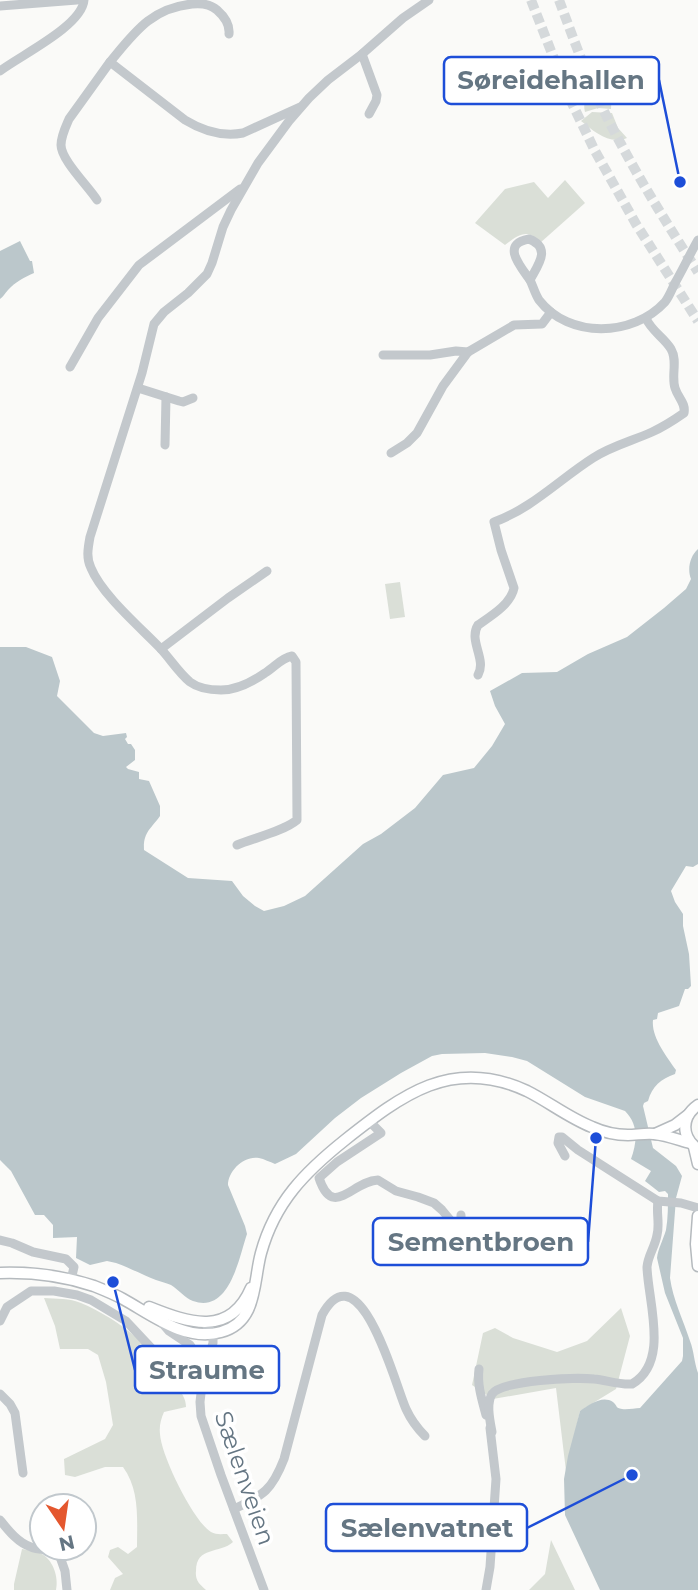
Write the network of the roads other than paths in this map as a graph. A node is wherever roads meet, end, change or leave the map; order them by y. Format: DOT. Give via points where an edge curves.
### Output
graph roads {
  1 [pos="77,0"];
  2 [pos="85,0"];
  3 [pos="429,0"];
  4 [pos="0,6"];
  5 [pos="229,34"];
  6 [pos="362,54"];
  7 [pos="110,62"];
  8 [pos="0,71"];
  9 [pos="302,106"];
  10 [pos="369,114"];
  11 [pos="245,186"];
  12 [pos="97,200"];
  13 [pos="698,240"];
  14 [pos="530,280"];
  15 [pos="551,312"];
  16 [pos="646,318"];
  17 [pos="468,352"];
  18 [pos="383,355"];
  19 [pos="70,367"];
  20 [pos="138,388"];
  21 [pos="166,397"];
  22 [pos="193,398"];
  23 [pos="166,445"];
  24 [pos="391,453"];
  25 [pos="267,571"];
  26 [pos="161,649"];
  27 [pos="478,675"];
  28 [pos="237,845"];
  29 [pos="698,1105"];
  30 [pos="688,1115"];
  31 [pos="369,1121"];
  32 [pos="655,1133"];
  33 [pos="694,1146"];
  34 [pos="565,1156"];
  35 [pos="698,1164"];
  36 [pos="667,1202"];
  37 [pos="698,1208"];
  38 [pos="461,1216"];
  39 [pos="698,1216"];
  40 [pos="0,1240"];
  41 [pos="698,1266"];
  42 [pos="0,1272"];
  43 [pos="255,1279"];
  44 [pos="71,1280"];
  45 [pos="123,1299"];
  46 [pos="159,1320"];
  47 [pos="0,1321"];
  48 [pos="203,1328"];
  49 [pos="213,1334"];
  50 [pos="199,1358"];
  51 [pos="479,1369"];
  52 [pos="203,1376"];
  53 [pos="202,1389"];
  54 [pos="0,1394"];
  55 [pos="492,1432"];
  56 [pos="425,1436"];
  57 [pos="23,1473"];
  58 [pos="234,1509"];
  59 [pos="0,1520"];
  60 [pos="258,1574"];
  61 [pos="68,1590"];
  62 [pos="257,1590"];
  63 [pos="264,1590"];
  64 [pos="486,1590"];
  1 -- 4 [label="street"];
  2 -- 8 [label="street" via="71,22"];
  3 -- 6 [label="street"];
  5 -- 7 [label="street" via="228,22 211,6 171,8 144,24"];
  6 -- 9 [label="street"];
  6 -- 10 [label="street" via="377,95"];
  7 -- 9 [label="street" via="185,120 214,132 243,133"];
  7 -- 12 [label="street" via="69,119 60,147"];
  9 -- 11 [label="street"];
  11 -- 19 [label="street" via="139,265 98,318"];
  11 -- 20 [label="street" via="223,227 206,274 154,324"];
  13 -- 16 [label="street" via="666,301"];
  14 -- 15 [label="street"];
  15 -- 16 [label="street" via="565,321 598,329"];
  15 -- 17 [label="street" via="542,324 514,325"];
  16 -- 27 [label="street" via="673,352 675,388 686,410 653,432 594,457 536,500 494,522 514,588 508,601 475,630 481,665"];
  17 -- 18 [label="street"];
  17 -- 24 [label="street" via="417,433"];
  20 -- 21 [label="street"];
  20 -- 26 [label="street" via="87,550 95,577"];
  21 -- 22 [label="street" via="183,402"];
  21 -- 23 [label="street"];
  25 -- 26 [label="street"];
  26 -- 28 [label="street" via="191,683 206,689 240,687 285,657 292,656 296,662 297,820"];
  29 -- 30 [label="main road"];
  30 -- 32 [label="main road"];
  30 -- 33 [label="main road" via="687,1138"];
  31 -- 32 [label="main road" via="418,1089 471,1078 523,1090 592,1127 618,1134"];
  31 -- 38 [label="street" via="381,1133 319,1178 326,1194 340,1197 373,1180 434,1203 465,1233"];
  31 -- 43 [label="main road" via="293,1188 270,1226"];
  32 -- 33 [label="main road"];
  33 -- 35 [label="main road"];
  34 -- 36 [label="street" via="559,1137"];
  36 -- 37 [label="street"];
  36 -- 55 [label="street" via="657,1215 658,1233 648,1259 655,1335 642,1376 632,1384 584,1378 500,1387 489,1407"];
  39 -- 41 [label="main road"];
  40 -- 44 [label="street" via="67,1260 74,1267"];
  42 -- 44 [label="main road"];
  43 -- 48 [label="main road" via="235,1311"];
  43 -- 49 [label="main road" via="246,1315 236,1325"];
  44 -- 45 [label="main road"];
  45 -- 46 [label="main road"];
  45 -- 48 [label="main road"];
  46 -- 48 [label="main road" via="175,1328"];
  46 -- 50 [label="street"];
  47 -- 53 [label="street" via="7,1307 31,1291 92,1300 126,1321 186,1385"];
  48 -- 49 [label="main road"];
  48 -- 50 [label="street, Sælenveien"];
  49 -- 52 [label="street, Sælenveien"];
  50 -- 52 [label="street, Sælenveien"];
  51 -- 55 [label="street" via="480,1393"];
  52 -- 53 [label="street, Sælenveien"];
  53 -- 58 [label="street, Sælenveien" via="204,1426"];
  54 -- 57 [label="street" via="15,1413"];
  55 -- 64 [label="street" via="496,1479"];
  56 -- 58 [label="street" via="405,1409 373,1323 351,1299 336,1297 322,1315 278,1476 264,1493"];
  58 -- 60 [label="street, Sælenveien"];
  59 -- 61 [label="street" via="27,1546 59,1554"];
  60 -- 62 [label="street"];
  60 -- 63 [label="street, Sælenveien"];
}
